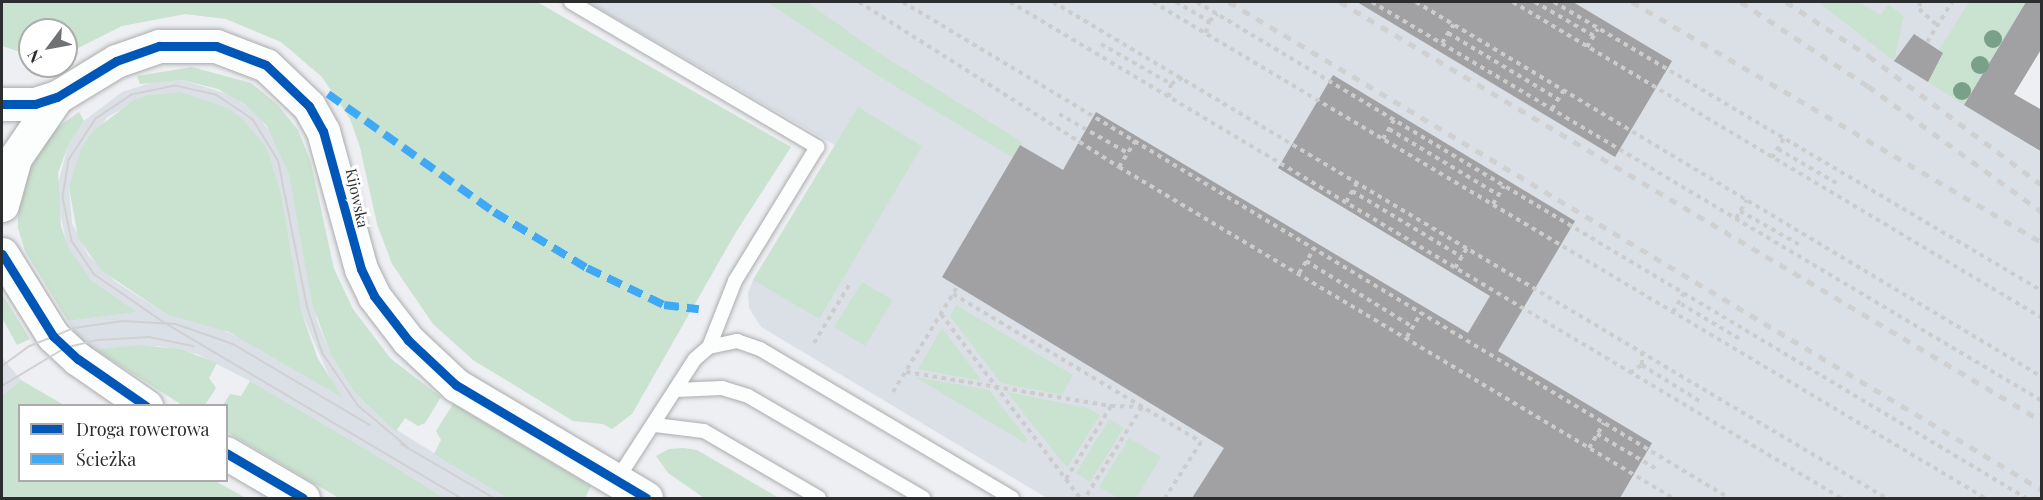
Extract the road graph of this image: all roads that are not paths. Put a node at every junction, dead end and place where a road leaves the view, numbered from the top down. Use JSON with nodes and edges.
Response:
{"nodes":[{"id":1,"x":571,"y":2,"type":"edge"},
{"id":2,"x":57,"y":97,"type":"junction"},
{"id":3,"x":2,"y":104,"type":"edge"},
{"id":4,"x":2,"y":205,"type":"edge"},
{"id":5,"x":2,"y":254,"type":"edge"},
{"id":6,"x":709,"y":348,"type":"junction"},
{"id":7,"x":676,"y":390,"type":"junction"},
{"id":8,"x":144,"y":404,"type":"edge"},
{"id":9,"x":655,"y":425,"type":"junction"},
{"id":10,"x":228,"y":454,"type":"edge"},
{"id":11,"x":616,"y":481,"type":"junction"},
{"id":12,"x":303,"y":498,"type":"edge"},
{"id":13,"x":646,"y":498,"type":"edge"},
{"id":14,"x":819,"y":498,"type":"edge"},
{"id":15,"x":923,"y":498,"type":"edge"},
{"id":16,"x":1012,"y":498,"type":"edge"}],
"edges":[{"from":1,"to":6,"type":"lane"},
{"from":2,"to":3,"type":"street","name":"Kijowska"},
{"from":2,"to":4,"type":"street","name":"Kijowska"},
{"from":2,"to":11,"type":"street","name":"Kijowska"},
{"from":5,"to":8,"type":"street"},
{"from":6,"to":7,"type":"lane"},
{"from":6,"to":16,"type":"lane"},
{"from":7,"to":9,"type":"lane"},
{"from":7,"to":15,"type":"lane"},
{"from":9,"to":11,"type":"lane"},
{"from":9,"to":14,"type":"lane"},
{"from":10,"to":12,"type":"street"},
{"from":11,"to":13,"type":"street","name":"Kijowska"}]}
